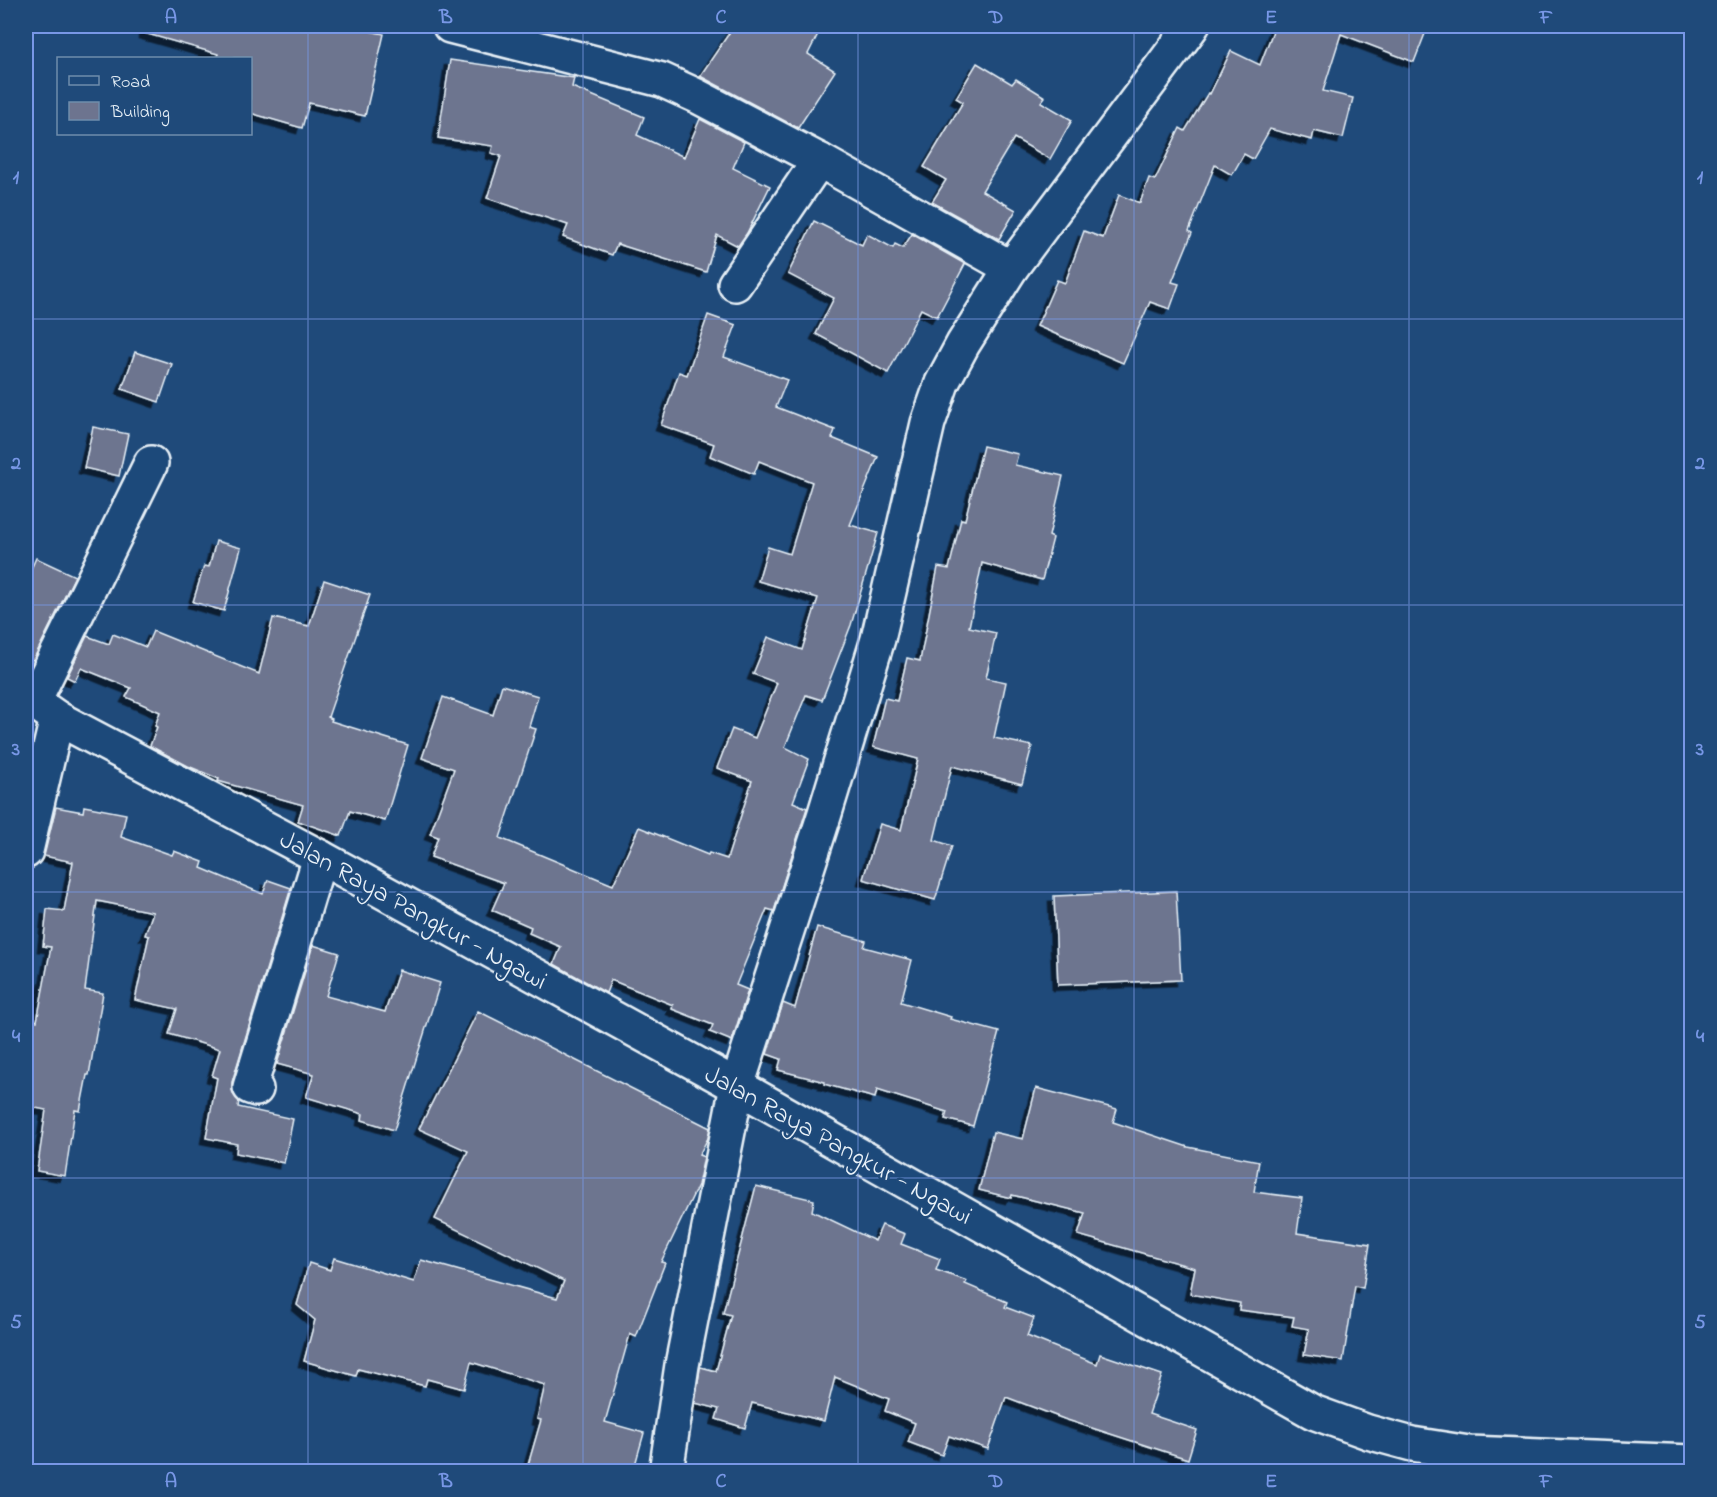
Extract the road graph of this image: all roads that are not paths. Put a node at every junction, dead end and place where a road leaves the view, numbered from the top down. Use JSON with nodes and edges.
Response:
{"nodes":[{"id":1,"x":450,"y":26,"type":"edge"},
{"id":2,"x":1192,"y":26,"type":"edge"},
{"id":3,"x":819,"y":160,"type":"junction"},
{"id":4,"x":1011,"y":268,"type":"junction"},
{"id":5,"x":735,"y":284,"type":"dead end"},
{"id":6,"x":151,"y":463,"type":"dead end"},
{"id":7,"x":39,"y":705,"type":"edge"},
{"id":8,"x":26,"y":851,"type":"edge"},
{"id":9,"x":320,"y":857,"type":"junction"},
{"id":10,"x":737,"y":1086,"type":"junction"},
{"id":11,"x":256,"y":1089,"type":"dead end"},
{"id":12,"x":1692,"y":1462,"type":"edge"},
{"id":13,"x":666,"y":1472,"type":"edge"}],
"edges":[{"from":1,"to":3,"type":"street"},
{"from":2,"to":4,"type":"street"},
{"from":3,"to":4,"type":"street"},
{"from":3,"to":5,"type":"street"},
{"from":4,"to":10,"type":"street"},
{"from":6,"to":7,"type":"street"},
{"from":7,"to":8,"type":"street"},
{"from":7,"to":9,"type":"street","name":"Jalan Raya Pangkur - Ngawi"},
{"from":9,"to":10,"type":"street","name":"Jalan Raya Pangkur - Ngawi"},
{"from":9,"to":11,"type":"street"},
{"from":10,"to":12,"type":"street","name":"Jalan Raya Pangkur - Ngawi"},
{"from":10,"to":13,"type":"street"}]}
